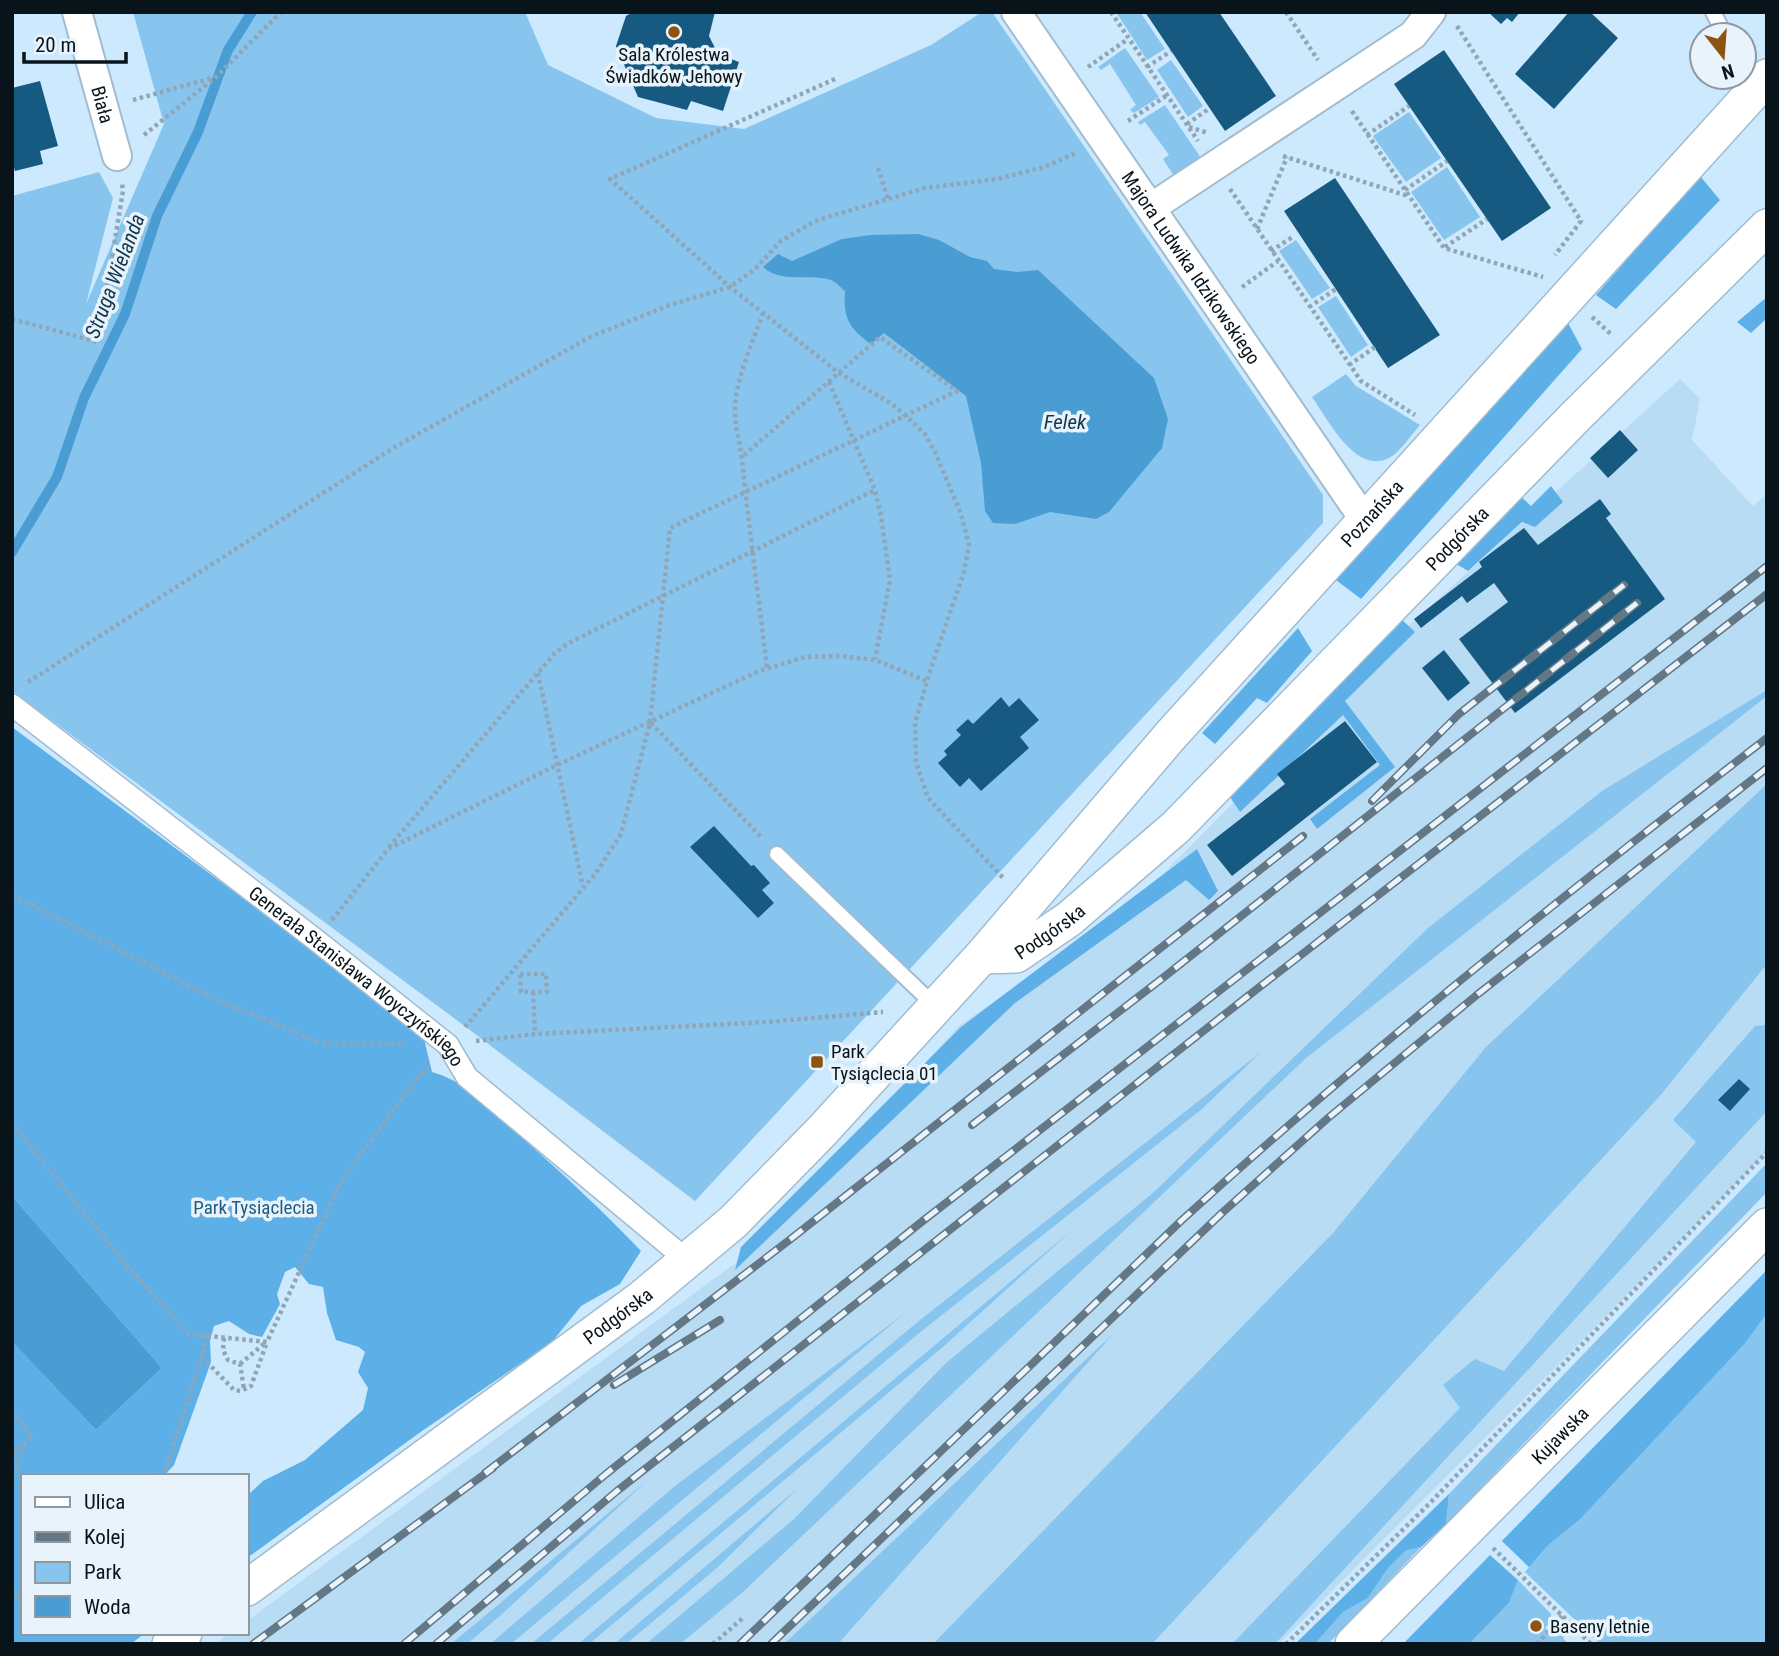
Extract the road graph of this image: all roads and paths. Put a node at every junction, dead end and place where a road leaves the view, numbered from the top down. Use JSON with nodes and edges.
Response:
{"nodes":[{"id":1,"x":77,"y":12,"type":"edge"},
{"id":2,"x":281,"y":12,"type":"edge"},
{"id":3,"x":1016,"y":12,"type":"edge"},
{"id":4,"x":1111,"y":12,"type":"edge"},
{"id":5,"x":1286,"y":12,"type":"edge"},
{"id":6,"x":1443,"y":18,"type":"edge"},
{"id":7,"x":1128,"y":39,"type":"junction"},
{"id":8,"x":1171,"y":51,"type":"dead end"},
{"id":9,"x":1147,"y":67,"type":"junction"},
{"id":10,"x":216,"y":77,"type":"junction"},
{"id":11,"x":835,"y":79,"type":"dead end"},
{"id":12,"x":1065,"y":82,"type":"junction"},
{"id":13,"x":1335,"y":85,"type":"junction"},
{"id":14,"x":1750,"y":91,"type":"edge"},
{"id":15,"x":1166,"y":96,"type":"junction"},
{"id":16,"x":1409,"y":106,"type":"dead end"},
{"id":17,"x":1210,"y":108,"type":"dead end"},
{"id":18,"x":104,"y":109,"type":"junction"},
{"id":19,"x":1188,"y":126,"type":"junction"},
{"id":20,"x":1367,"y":135,"type":"junction"},
{"id":21,"x":1104,"y":137,"type":"junction"},
{"id":22,"x":1244,"y":145,"type":"junction"},
{"id":23,"x":117,"y":156,"type":"junction"},
{"id":24,"x":1287,"y":158,"type":"junction"},
{"id":25,"x":1447,"y":161,"type":"dead end"},
{"id":26,"x":1215,"y":166,"type":"junction"},
{"id":27,"x":878,"y":168,"type":"dead end"},
{"id":28,"x":1405,"y":190,"type":"junction"},
{"id":29,"x":1408,"y":196,"type":"junction"},
{"id":30,"x":888,"y":199,"type":"junction"},
{"id":31,"x":1152,"y":207,"type":"junction"},
{"id":32,"x":1487,"y":219,"type":"dead end"},
{"id":33,"x":1767,"y":227,"type":"edge"},
{"id":34,"x":1257,"y":229,"type":"junction"},
{"id":35,"x":1294,"y":236,"type":"dead end"},
{"id":36,"x":1444,"y":248,"type":"junction"},
{"id":37,"x":1271,"y":251,"type":"junction"},
{"id":38,"x":1278,"y":261,"type":"junction"},
{"id":39,"x":1548,"y":265,"type":"dead end"},
{"id":40,"x":1546,"y":279,"type":"dead end"},
{"id":41,"x":730,"y":287,"type":"junction"},
{"id":42,"x":1336,"y":289,"type":"dead end"},
{"id":43,"x":1217,"y":304,"type":"junction"},
{"id":44,"x":1309,"y":307,"type":"junction"},
{"id":45,"x":1584,"y":310,"type":"dead end"},
{"id":46,"x":763,"y":313,"type":"junction"},
{"id":47,"x":12,"y":319,"type":"edge"},
{"id":48,"x":1615,"y":338,"type":"dead end"},
{"id":49,"x":1374,"y":347,"type":"dead end"},
{"id":50,"x":1349,"y":365,"type":"junction"},
{"id":51,"x":839,"y":373,"type":"junction"},
{"id":52,"x":829,"y":382,"type":"junction"},
{"id":53,"x":906,"y":416,"type":"junction"},
{"id":54,"x":1416,"y":416,"type":"dead end"},
{"id":55,"x":855,"y":440,"type":"junction"},
{"id":56,"x":742,"y":457,"type":"junction"},
{"id":57,"x":875,"y":491,"type":"junction"},
{"id":58,"x":744,"y":495,"type":"junction"},
{"id":59,"x":1366,"y":522,"type":"junction"},
{"id":60,"x":753,"y":551,"type":"junction"},
{"id":61,"x":664,"y":596,"type":"junction"},
{"id":62,"x":874,"y":660,"type":"junction"},
{"id":63,"x":767,"y":669,"type":"junction"},
{"id":64,"x":538,"y":672,"type":"junction"},
{"id":65,"x":927,"y":681,"type":"junction"},
{"id":66,"x":22,"y":686,"type":"dead end"},
{"id":67,"x":12,"y":705,"type":"edge"},
{"id":68,"x":650,"y":722,"type":"junction"},
{"id":69,"x":557,"y":765,"type":"junction"},
{"id":70,"x":388,"y":849,"type":"junction"},
{"id":71,"x":778,"y":854,"type":"joint"},
{"id":72,"x":1006,"y":882,"type":"dead end"},
{"id":73,"x":583,"y":888,"type":"junction"},
{"id":74,"x":12,"y":895,"type":"edge"},
{"id":75,"x":316,"y":940,"type":"junction"},
{"id":76,"x":982,"y":956,"type":"junction"},
{"id":77,"x":533,"y":992,"type":"junction"},
{"id":78,"x":936,"y":1007,"type":"junction"},
{"id":79,"x":536,"y":1034,"type":"junction"},
{"id":80,"x":448,"y":1045,"type":"junction"},
{"id":81,"x":12,"y":1123,"type":"edge"},
{"id":82,"x":1767,"y":1152,"type":"edge"},
{"id":83,"x":1767,"y":1226,"type":"edge"},
{"id":84,"x":688,"y":1261,"type":"junction"},
{"id":85,"x":206,"y":1336,"type":"junction"},
{"id":86,"x":224,"y":1338,"type":"junction"},
{"id":87,"x":267,"y":1342,"type":"junction"},
{"id":88,"x":202,"y":1357,"type":"junction"},
{"id":89,"x":240,"y":1364,"type":"junction"},
{"id":90,"x":244,"y":1389,"type":"junction"},
{"id":91,"x":12,"y":1411,"type":"edge"},
{"id":92,"x":24,"y":1444,"type":"junction"},
{"id":93,"x":12,"y":1455,"type":"edge"},
{"id":94,"x":160,"y":1474,"type":"edge"},
{"id":95,"x":12,"y":1480,"type":"edge"},
{"id":96,"x":1488,"y":1543,"type":"dead end"},
{"id":97,"x":248,"y":1587,"type":"edge"},
{"id":98,"x":1562,"y":1616,"type":"junction"},
{"id":99,"x":743,"y":1618,"type":"dead end"},
{"id":100,"x":713,"y":1644,"type":"edge"},
{"id":101,"x":1286,"y":1644,"type":"edge"},
{"id":102,"x":1353,"y":1644,"type":"edge"},
{"id":103,"x":1537,"y":1644,"type":"edge"},
{"id":104,"x":1591,"y":1644,"type":"edge"}],
"edges":[{"from":1,"to":18,"type":"street","name":"Biała"},
{"from":2,"to":10,"type":"path"},
{"from":3,"to":12,"type":"street","name":"Majora Ludwika Idzikowskiego"},
{"from":4,"to":7,"type":"path"},
{"from":5,"to":13,"type":"path"},
{"from":6,"to":13,"type":"street"},
{"from":6,"to":39,"type":"path"},
{"from":7,"to":9,"type":"path"},
{"from":7,"to":12,"type":"path"},
{"from":8,"to":9,"type":"path"},
{"from":9,"to":15,"type":"path"},
{"from":10,"to":18,"type":"path"},
{"from":10,"to":23,"type":"path"},
{"from":11,"to":41,"type":"path"},
{"from":12,"to":21,"type":"street","name":"Majora Ludwika Idzikowskiego"},
{"from":13,"to":20,"type":"path"},
{"from":13,"to":22,"type":"street"},
{"from":14,"to":59,"type":"street","name":"Poznańska"},
{"from":15,"to":19,"type":"path"},
{"from":15,"to":21,"type":"path"},
{"from":16,"to":20,"type":"path"},
{"from":17,"to":19,"type":"path"},
{"from":18,"to":23,"type":"street","name":"Biała"},
{"from":19,"to":22,"type":"path"},
{"from":19,"to":26,"type":"path"},
{"from":20,"to":28,"type":"path"},
{"from":21,"to":30,"type":"path"},
{"from":21,"to":31,"type":"street","name":"Majora Ludwika Idzikowskiego"},
{"from":22,"to":24,"type":"path"},
{"from":22,"to":26,"type":"street"},
{"from":23,"to":47,"type":"path"},
{"from":24,"to":29,"type":"path"},
{"from":24,"to":34,"type":"path"},
{"from":25,"to":28,"type":"path"},
{"from":26,"to":31,"type":"street"},
{"from":26,"to":34,"type":"path"},
{"from":27,"to":30,"type":"path"},
{"from":28,"to":29,"type":"path"},
{"from":29,"to":36,"type":"path"},
{"from":30,"to":41,"type":"path"},
{"from":31,"to":43,"type":"street","name":"Majora Ludwika Idzikowskiego"},
{"from":32,"to":36,"type":"path"},
{"from":33,"to":76,"type":"street","name":"Podgórska"},
{"from":34,"to":37,"type":"path"},
{"from":35,"to":37,"type":"path"},
{"from":36,"to":40,"type":"path"},
{"from":37,"to":38,"type":"path"},
{"from":38,"to":43,"type":"path"},
{"from":38,"to":44,"type":"path"},
{"from":41,"to":46,"type":"path"},
{"from":41,"to":66,"type":"path"},
{"from":42,"to":44,"type":"path"},
{"from":43,"to":59,"type":"street","name":"Majora Ludwika Idzikowskiego"},
{"from":44,"to":50,"type":"path"},
{"from":45,"to":48,"type":"path"},
{"from":46,"to":51,"type":"path"},
{"from":46,"to":56,"type":"path"},
{"from":49,"to":50,"type":"path"},
{"from":50,"to":54,"type":"path"},
{"from":51,"to":52,"type":"path"},
{"from":51,"to":53,"type":"path"},
{"from":51,"to":53,"type":"path"},
{"from":52,"to":55,"type":"path"},
{"from":52,"to":56,"type":"path"},
{"from":53,"to":55,"type":"path"},
{"from":53,"to":65,"type":"path"},
{"from":55,"to":57,"type":"path"},
{"from":55,"to":58,"type":"path"},
{"from":56,"to":58,"type":"path"},
{"from":57,"to":60,"type":"path"},
{"from":57,"to":62,"type":"path"},
{"from":58,"to":60,"type":"path"},
{"from":58,"to":61,"type":"path"},
{"from":59,"to":76,"type":"street","name":"Poznańska"},
{"from":60,"to":61,"type":"path"},
{"from":60,"to":63,"type":"path"},
{"from":61,"to":64,"type":"path"},
{"from":61,"to":68,"type":"path"},
{"from":62,"to":63,"type":"path"},
{"from":62,"to":65,"type":"path"},
{"from":63,"to":68,"type":"path"},
{"from":64,"to":69,"type":"path"},
{"from":64,"to":70,"type":"path"},
{"from":65,"to":72,"type":"path"},
{"from":67,"to":75,"type":"street","name":"Generała Stanisława Woyczyńskiego"},
{"from":68,"to":69,"type":"path"},
{"from":68,"to":71,"type":"path"},
{"from":68,"to":73,"type":"path"},
{"from":69,"to":70,"type":"path"},
{"from":69,"to":73,"type":"path"},
{"from":70,"to":75,"type":"path"},
{"from":71,"to":78,"type":"lane"},
{"from":73,"to":80,"type":"path"},
{"from":74,"to":80,"type":"path"},
{"from":75,"to":80,"type":"street","name":"Generała Stanisława Woyczyńskiego"},
{"from":76,"to":78,"type":"street","name":"Podgórska"},
{"from":77,"to":77,"type":"path"},
{"from":77,"to":79,"type":"path"},
{"from":78,"to":79,"type":"path"},
{"from":78,"to":84,"type":"street","name":"Podgórska"},
{"from":79,"to":80,"type":"path"},
{"from":80,"to":84,"type":"street","name":"Generała Stanisława Woyczyńskiego"},
{"from":80,"to":87,"type":"path"},
{"from":81,"to":85,"type":"path"},
{"from":82,"to":101,"type":"path"},
{"from":83,"to":102,"type":"street","name":"Kujawska"},
{"from":84,"to":97,"type":"street","name":"Podgórska"},
{"from":85,"to":86,"type":"path"},
{"from":85,"to":88,"type":"path"},
{"from":86,"to":87,"type":"path"},
{"from":86,"to":89,"type":"path"},
{"from":87,"to":89,"type":"path"},
{"from":87,"to":90,"type":"path"},
{"from":88,"to":90,"type":"path"},
{"from":88,"to":94,"type":"path"},
{"from":89,"to":90,"type":"path"},
{"from":91,"to":92,"type":"path"},
{"from":92,"to":93,"type":"path"},
{"from":92,"to":95,"type":"path"},
{"from":96,"to":98,"type":"path"},
{"from":98,"to":103,"type":"path"},
{"from":98,"to":104,"type":"path"},
{"from":99,"to":100,"type":"path"}]}
